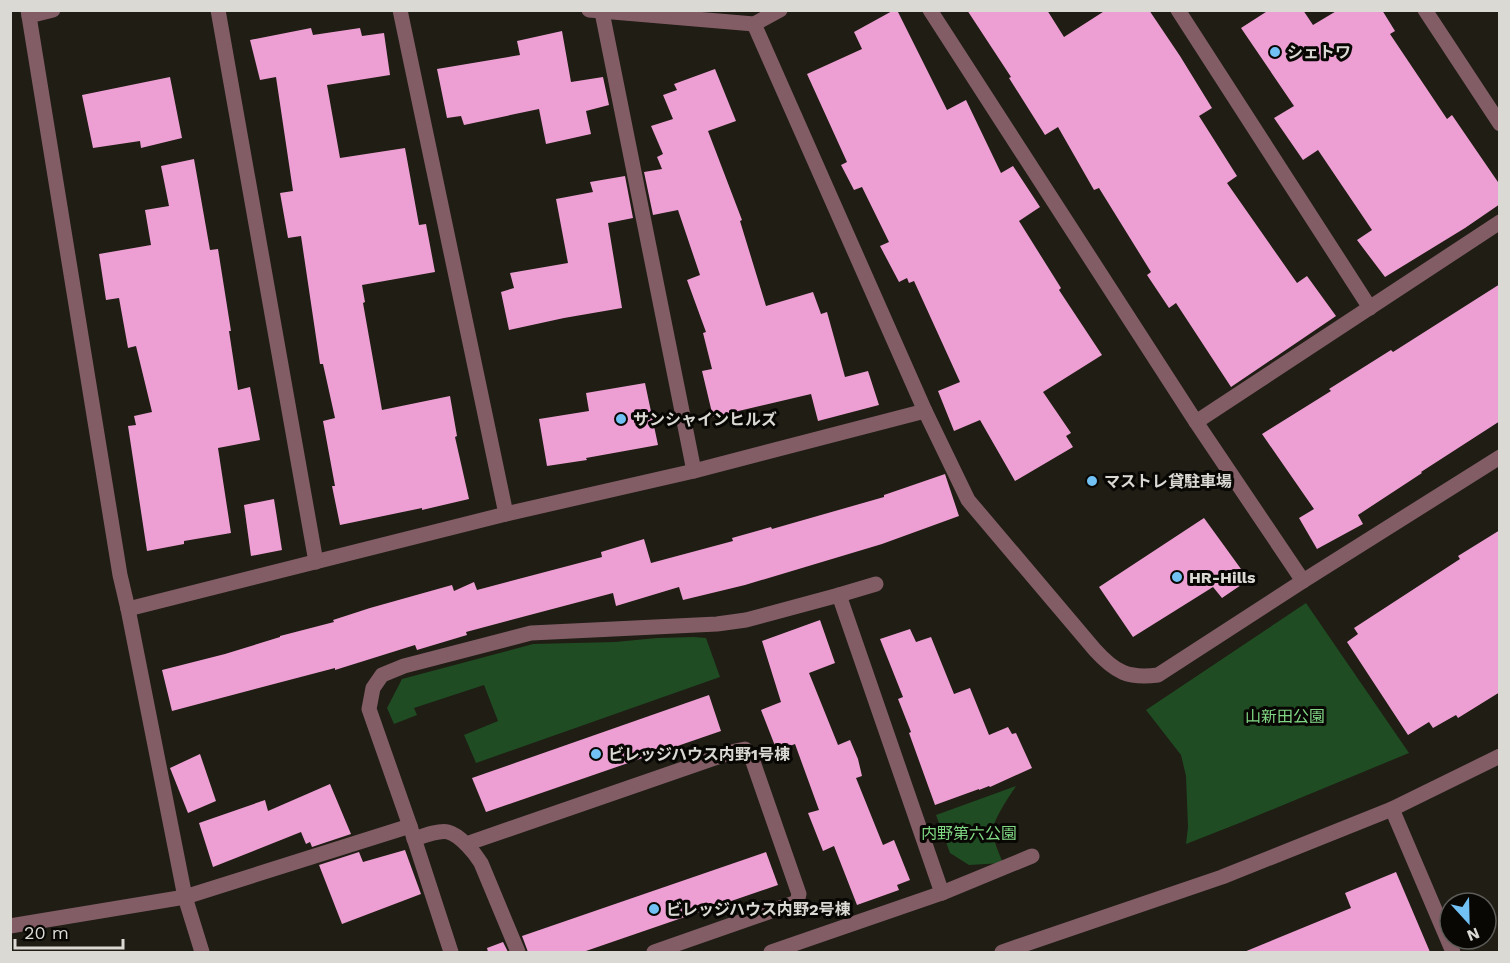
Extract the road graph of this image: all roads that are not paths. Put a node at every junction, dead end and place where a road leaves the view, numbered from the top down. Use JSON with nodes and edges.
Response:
{"nodes":[{"id":1,"x":53,"y":10,"type":"edge"},
{"id":2,"x":218,"y":10,"type":"edge"},
{"id":3,"x":400,"y":10,"type":"edge"},
{"id":4,"x":780,"y":10,"type":"edge"},
{"id":5,"x":930,"y":10,"type":"edge"},
{"id":6,"x":1178,"y":10,"type":"edge"},
{"id":7,"x":1425,"y":10,"type":"edge"},
{"id":8,"x":596,"y":11,"type":"edge"},
{"id":9,"x":28,"y":13,"type":"edge"},
{"id":10,"x":754,"y":24,"type":"junction"},
{"id":11,"x":1500,"y":124,"type":"edge"},
{"id":12,"x":1500,"y":222,"type":"edge"},
{"id":13,"x":1370,"y":308,"type":"junction"},
{"id":14,"x":925,"y":411,"type":"junction"},
{"id":15,"x":1196,"y":422,"type":"junction"},
{"id":16,"x":1500,"y":457,"type":"edge"},
{"id":17,"x":694,"y":471,"type":"junction"},
{"id":18,"x":506,"y":514,"type":"junction"},
{"id":19,"x":316,"y":561,"type":"junction"},
{"id":20,"x":1303,"y":581,"type":"junction"},
{"id":21,"x":876,"y":584,"type":"dead end"},
{"id":22,"x":839,"y":596,"type":"junction"},
{"id":23,"x":128,"y":609,"type":"junction"},
{"id":24,"x":1500,"y":756,"type":"edge"},
{"id":25,"x":1392,"y":809,"type":"junction"},
{"id":26,"x":412,"y":833,"type":"junction"},
{"id":27,"x":466,"y":844,"type":"junction"},
{"id":28,"x":1032,"y":856,"type":"dead end"},
{"id":29,"x":942,"y":893,"type":"junction"},
{"id":30,"x":185,"y":897,"type":"junction"},
{"id":31,"x":10,"y":926,"type":"edge"},
{"id":32,"x":202,"y":952,"type":"edge"},
{"id":33,"x":451,"y":952,"type":"edge"},
{"id":34,"x":518,"y":952,"type":"edge"},
{"id":35,"x":654,"y":952,"type":"edge"},
{"id":36,"x":771,"y":952,"type":"edge"},
{"id":37,"x":1002,"y":952,"type":"edge"},
{"id":38,"x":1453,"y":952,"type":"edge"}],
"edges":[{"from":1,"to":9,"type":"street"},
{"from":2,"to":19,"type":"street"},
{"from":3,"to":18,"type":"street"},
{"from":4,"to":10,"type":"street"},
{"from":5,"to":15,"type":"street"},
{"from":6,"to":13,"type":"street"},
{"from":7,"to":11,"type":"street"},
{"from":8,"to":10,"type":"street"},
{"from":8,"to":17,"type":"street"},
{"from":9,"to":23,"type":"street"},
{"from":10,"to":14,"type":"street"},
{"from":12,"to":13,"type":"street"},
{"from":13,"to":15,"type":"street"},
{"from":14,"to":17,"type":"street"},
{"from":14,"to":20,"type":"street"},
{"from":15,"to":20,"type":"street"},
{"from":16,"to":20,"type":"street"},
{"from":17,"to":18,"type":"street"},
{"from":18,"to":19,"type":"street"},
{"from":19,"to":23,"type":"street"},
{"from":21,"to":22,"type":"street"},
{"from":22,"to":26,"type":"street"},
{"from":22,"to":29,"type":"street"},
{"from":23,"to":30,"type":"street"},
{"from":24,"to":25,"type":"street"},
{"from":25,"to":37,"type":"street"},
{"from":25,"to":38,"type":"street"},
{"from":26,"to":27,"type":"street"},
{"from":26,"to":30,"type":"street"},
{"from":26,"to":33,"type":"street"},
{"from":27,"to":34,"type":"street"},
{"from":27,"to":35,"type":"street"},
{"from":28,"to":29,"type":"street"},
{"from":29,"to":36,"type":"street"},
{"from":30,"to":31,"type":"street"},
{"from":30,"to":32,"type":"street"}]}
